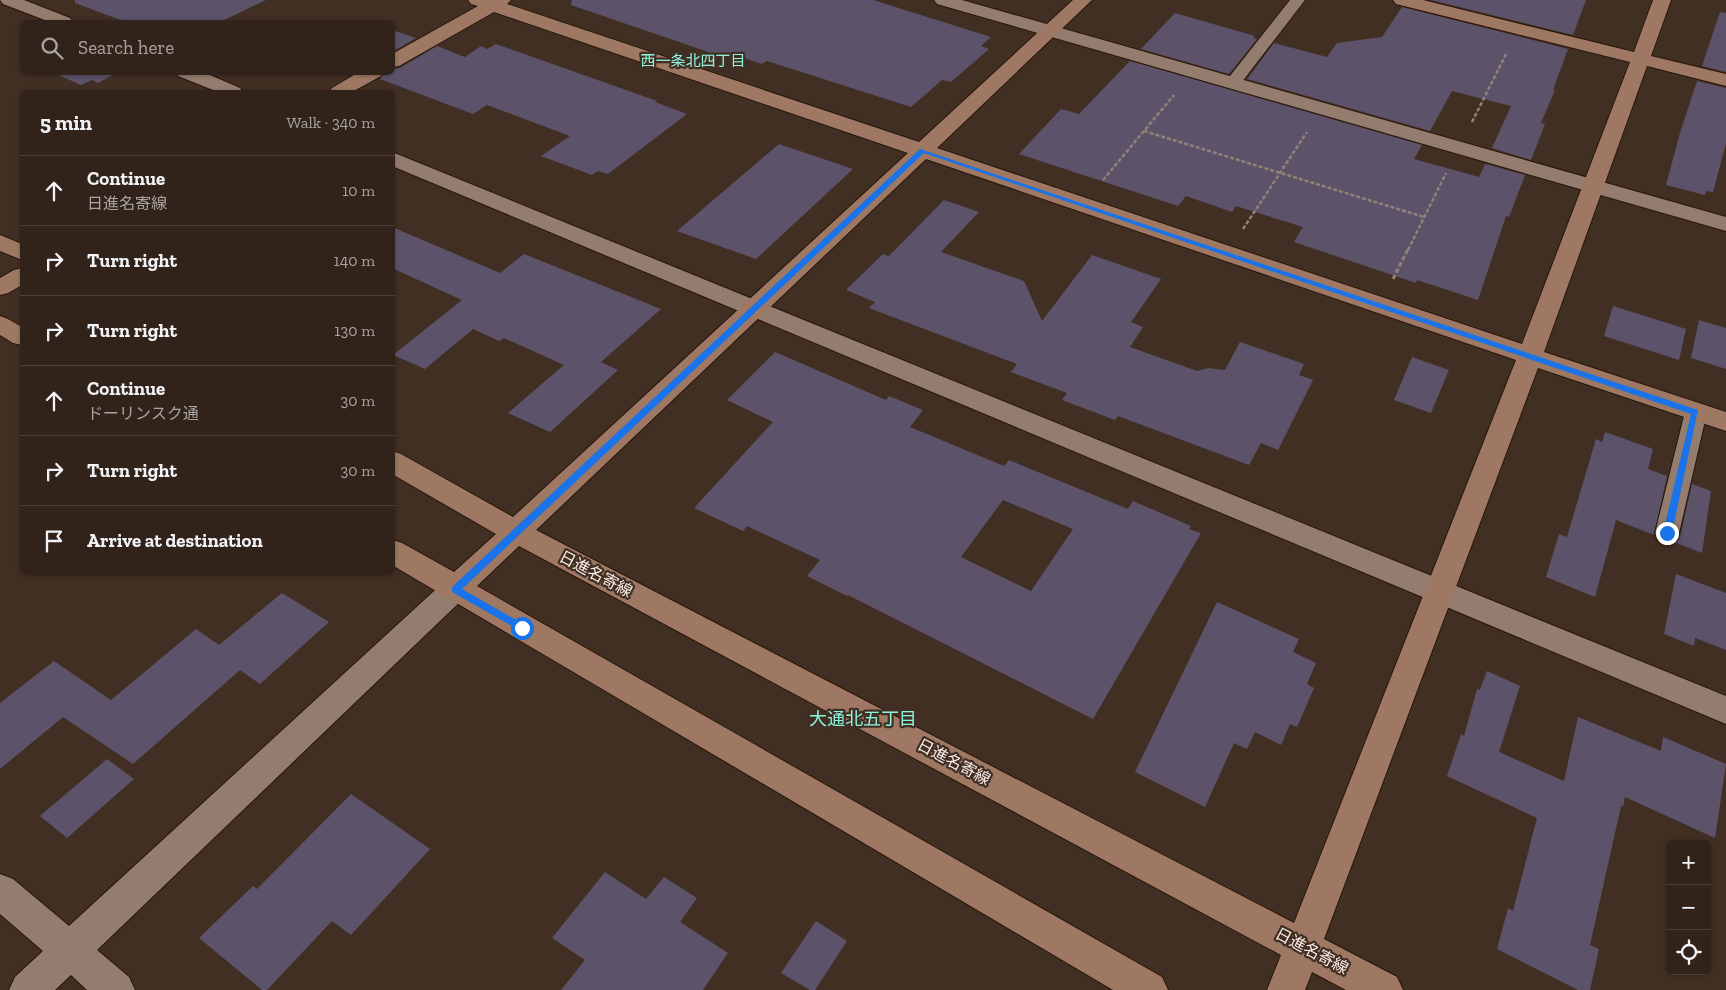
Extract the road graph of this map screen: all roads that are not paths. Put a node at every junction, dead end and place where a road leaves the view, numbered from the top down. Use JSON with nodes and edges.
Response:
{"nodes":[{"id":1,"x":9,"y":0,"type":"edge"},
{"id":2,"x":943,"y":0,"type":"edge"},
{"id":3,"x":1083,"y":0,"type":"edge"},
{"id":4,"x":1298,"y":0,"type":"edge"},
{"id":5,"x":1402,"y":0,"type":"edge"},
{"id":6,"x":1662,"y":0,"type":"edge"},
{"id":7,"x":491,"y":2,"type":"edge"},
{"id":8,"x":59,"y":20,"type":"edge"},
{"id":9,"x":1050,"y":31,"type":"junction"},
{"id":10,"x":1641,"y":59,"type":"junction"},
{"id":11,"x":395,"y":60,"type":"edge"},
{"id":12,"x":191,"y":75,"type":"edge"},
{"id":13,"x":369,"y":75,"type":"edge"},
{"id":14,"x":1726,"y":80,"type":"edge"},
{"id":15,"x":1232,"y":84,"type":"junction"},
{"id":16,"x":228,"y":90,"type":"edge"},
{"id":17,"x":342,"y":90,"type":"edge"},
{"id":18,"x":922,"y":150,"type":"junction"},
{"id":19,"x":395,"y":159,"type":"edge"},
{"id":20,"x":1593,"y":186,"type":"junction"},
{"id":21,"x":1726,"y":224,"type":"edge"},
{"id":22,"x":0,"y":242,"type":"edge"},
{"id":23,"x":20,"y":252,"type":"edge"},
{"id":24,"x":20,"y":276,"type":"edge"},
{"id":25,"x":0,"y":288,"type":"edge"},
{"id":26,"x":754,"y":308,"type":"junction"},
{"id":27,"x":0,"y":324,"type":"edge"},
{"id":28,"x":20,"y":336,"type":"edge"},
{"id":29,"x":1530,"y":356,"type":"junction"},
{"id":30,"x":1696,"y":412,"type":"junction"},
{"id":31,"x":1726,"y":422,"type":"edge"},
{"id":32,"x":395,"y":463,"type":"edge"},
{"id":33,"x":516,"y":532,"type":"junction"},
{"id":34,"x":1667,"y":533,"type":"dead end"},
{"id":35,"x":395,"y":554,"type":"edge"},
{"id":36,"x":455,"y":589,"type":"junction"},
{"id":37,"x":1440,"y":591,"type":"junction"},
{"id":38,"x":1726,"y":710,"type":"edge"},
{"id":39,"x":0,"y":891,"type":"edge"},
{"id":40,"x":1304,"y":946,"type":"junction"},
{"id":41,"x":70,"y":951,"type":"junction"},
{"id":42,"x":28,"y":990,"type":"edge"},
{"id":43,"x":116,"y":990,"type":"edge"},
{"id":44,"x":1148,"y":990,"type":"edge"},
{"id":45,"x":1286,"y":990,"type":"edge"},
{"id":46,"x":1384,"y":990,"type":"edge"}],
"edges":[{"from":1,"to":8,"type":"street"},
{"from":2,"to":9,"type":"street"},
{"from":3,"to":9,"type":"street"},
{"from":4,"to":15,"type":"lane"},
{"from":5,"to":10,"type":"street"},
{"from":6,"to":10,"type":"street"},
{"from":7,"to":11,"type":"street"},
{"from":7,"to":18,"type":"street"},
{"from":9,"to":15,"type":"street"},
{"from":9,"to":18,"type":"street"},
{"from":10,"to":14,"type":"street"},
{"from":10,"to":20,"type":"street"},
{"from":12,"to":16,"type":"street"},
{"from":13,"to":17,"type":"street"},
{"from":15,"to":20,"type":"street"},
{"from":18,"to":26,"type":"street"},
{"from":18,"to":29,"type":"street"},
{"from":19,"to":26,"type":"street"},
{"from":20,"to":21,"type":"street"},
{"from":20,"to":29,"type":"street"},
{"from":22,"to":23,"type":"street"},
{"from":24,"to":25,"type":"street"},
{"from":26,"to":33,"type":"street"},
{"from":26,"to":37,"type":"street"},
{"from":27,"to":28,"type":"street"},
{"from":29,"to":30,"type":"street"},
{"from":29,"to":37,"type":"street"},
{"from":30,"to":31,"type":"street"},
{"from":30,"to":34,"type":"lane"},
{"from":32,"to":33,"type":"street","name":"日進名寄線"},
{"from":33,"to":36,"type":"street"},
{"from":33,"to":40,"type":"street","name":"日進名寄線"},
{"from":35,"to":36,"type":"street"},
{"from":36,"to":41,"type":"street"},
{"from":36,"to":44,"type":"street"},
{"from":37,"to":38,"type":"street"},
{"from":37,"to":40,"type":"street"},
{"from":39,"to":41,"type":"street"},
{"from":40,"to":45,"type":"street"},
{"from":40,"to":46,"type":"street","name":"日進名寄線"},
{"from":41,"to":42,"type":"street"},
{"from":41,"to":43,"type":"street"}]}
